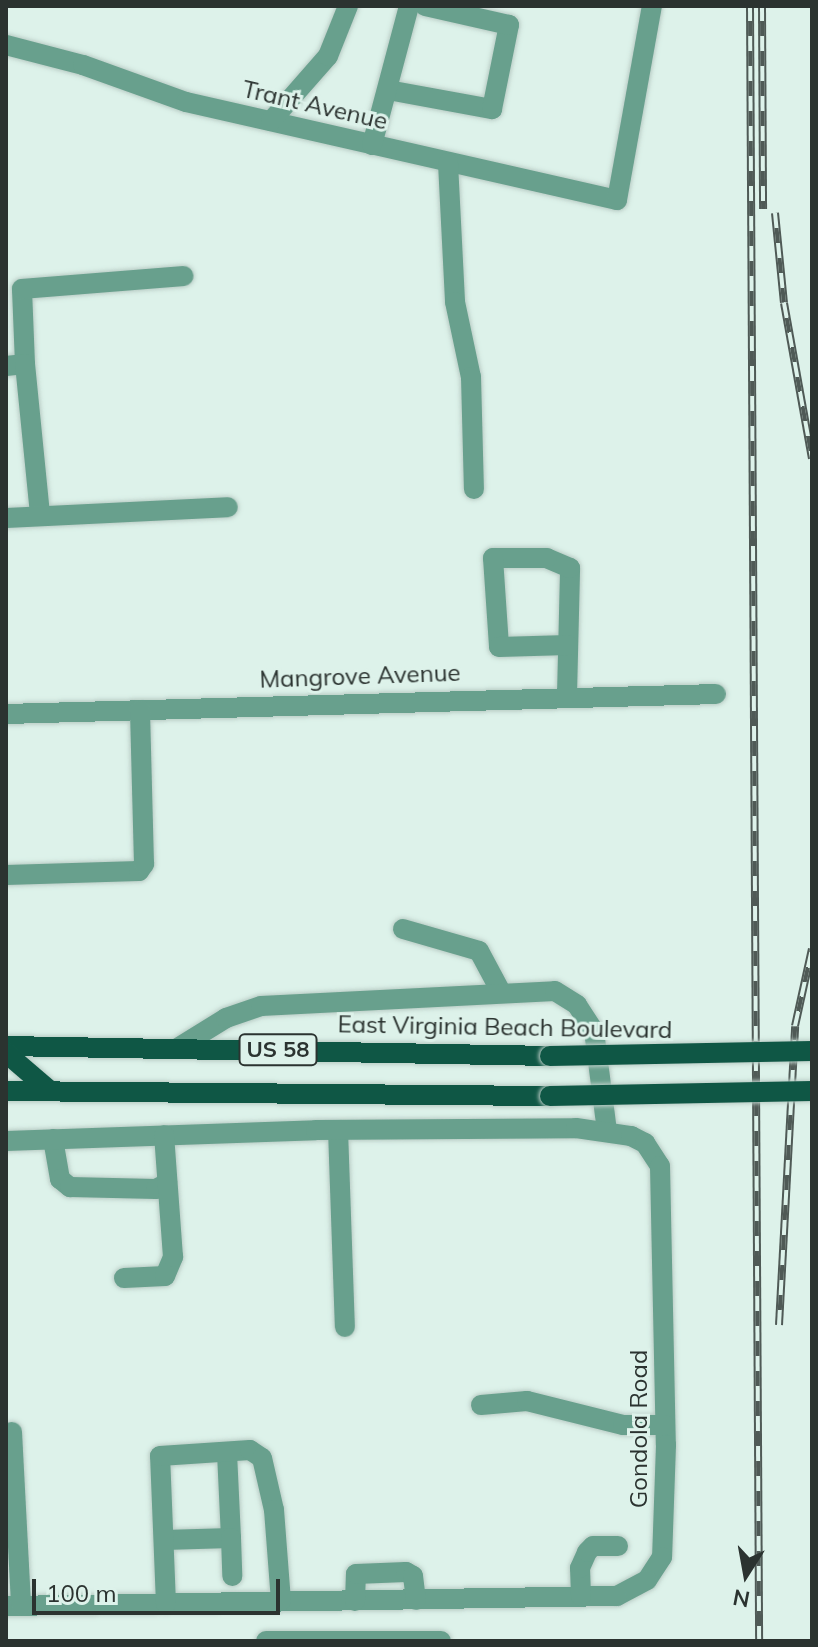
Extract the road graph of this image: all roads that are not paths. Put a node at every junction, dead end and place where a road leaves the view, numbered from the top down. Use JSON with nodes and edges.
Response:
{"nodes":[{"id":1,"x":348,"y":6,"type":"edge"},
{"id":2,"x":409,"y":6,"type":"edge"},
{"id":3,"x":425,"y":6,"type":"edge"},
{"id":4,"x":652,"y":6,"type":"edge"},
{"id":5,"x":6,"y":45,"type":"edge"},
{"id":6,"x":388,"y":90,"type":"junction"},
{"id":7,"x":271,"y":121,"type":"junction"},
{"id":8,"x":372,"y":145,"type":"junction"},
{"id":9,"x":448,"y":163,"type":"junction"},
{"id":10,"x":183,"y":276,"type":"dead end"},
{"id":11,"x":15,"y":365,"type":"edge"},
{"id":12,"x":474,"y":489,"type":"dead end"},
{"id":13,"x":228,"y":507,"type":"dead end"},
{"id":14,"x":40,"y":515,"type":"junction"},
{"id":15,"x":6,"y":518,"type":"edge"},
{"id":16,"x":568,"y":645,"type":"junction"},
{"id":17,"x":716,"y":694,"type":"dead end"},
{"id":18,"x":567,"y":695,"type":"junction"},
{"id":19,"x":140,"y":710,"type":"junction"},
{"id":20,"x":6,"y":714,"type":"edge"},
{"id":21,"x":6,"y":875,"type":"edge"},
{"id":22,"x":403,"y":929,"type":"dead end"},
{"id":23,"x":501,"y":992,"type":"junction"},
{"id":24,"x":6,"y":1046,"type":"edge"},
{"id":25,"x":176,"y":1049,"type":"junction"},
{"id":26,"x":812,"y":1051,"type":"edge"},
{"id":27,"x":6,"y":1053,"type":"edge"},
{"id":28,"x":49,"y":1090,"type":"junction"},
{"id":29,"x":6,"y":1091,"type":"edge"},
{"id":30,"x":812,"y":1091,"type":"edge"},
{"id":31,"x":338,"y":1130,"type":"junction"},
{"id":32,"x":607,"y":1131,"type":"junction"},
{"id":33,"x":164,"y":1135,"type":"junction"},
{"id":34,"x":53,"y":1139,"type":"junction"},
{"id":35,"x":6,"y":1141,"type":"edge"},
{"id":36,"x":167,"y":1183,"type":"junction"},
{"id":37,"x":124,"y":1278,"type":"dead end"},
{"id":38,"x":345,"y":1327,"type":"dead end"},
{"id":39,"x":481,"y":1405,"type":"dead end"},
{"id":40,"x":665,"y":1425,"type":"junction"},
{"id":41,"x":12,"y":1432,"type":"dead end"},
{"id":42,"x":227,"y":1453,"type":"junction"},
{"id":43,"x":231,"y":1538,"type":"junction"},
{"id":44,"x":164,"y":1540,"type":"junction"},
{"id":45,"x":618,"y":1546,"type":"dead end"},
{"id":46,"x":232,"y":1576,"type":"dead end"},
{"id":47,"x":581,"y":1596,"type":"junction"},
{"id":48,"x":416,"y":1600,"type":"junction"},
{"id":49,"x":281,"y":1601,"type":"junction"},
{"id":50,"x":355,"y":1601,"type":"junction"},
{"id":51,"x":166,"y":1604,"type":"junction"},
{"id":52,"x":14,"y":1606,"type":"edge"},
{"id":53,"x":266,"y":1641,"type":"edge"},
{"id":54,"x":441,"y":1641,"type":"edge"}],
"edges":[{"from":1,"to":7,"type":"street"},
{"from":2,"to":6,"type":"street"},
{"from":3,"to":6,"type":"street"},
{"from":4,"to":9,"type":"street","name":"Trant Avenue"},
{"from":5,"to":7,"type":"street","name":"Trant Avenue"},
{"from":6,"to":8,"type":"street"},
{"from":7,"to":8,"type":"street","name":"Trant Avenue"},
{"from":8,"to":9,"type":"street","name":"Trant Avenue"},
{"from":9,"to":12,"type":"street"},
{"from":10,"to":11,"type":"street"},
{"from":11,"to":14,"type":"street"},
{"from":13,"to":14,"type":"street"},
{"from":14,"to":15,"type":"street"},
{"from":16,"to":16,"type":"street"},
{"from":16,"to":18,"type":"street"},
{"from":17,"to":18,"type":"street","name":"Mangrove Avenue"},
{"from":18,"to":19,"type":"street","name":"Mangrove Avenue"},
{"from":19,"to":20,"type":"street","name":"Mangrove Avenue"},
{"from":19,"to":21,"type":"street"},
{"from":22,"to":23,"type":"street"},
{"from":23,"to":25,"type":"street"},
{"from":23,"to":32,"type":"street"},
{"from":24,"to":25,"type":"main road","name":"East Virginia Beach Boulevard","number":"US 58"},
{"from":25,"to":26,"type":"main road","name":"East Virginia Beach Boulevard","number":"US 58","bridge":true},
{"from":27,"to":28,"type":"main road"},
{"from":28,"to":29,"type":"main road","number":"US 58"},
{"from":28,"to":30,"type":"main road","number":"US 58","bridge":true},
{"from":31,"to":32,"type":"street"},
{"from":31,"to":33,"type":"street"},
{"from":31,"to":38,"type":"street"},
{"from":32,"to":40,"type":"street","name":"Gondola Road"},
{"from":33,"to":34,"type":"street"},
{"from":33,"to":36,"type":"street"},
{"from":34,"to":35,"type":"street"},
{"from":34,"to":36,"type":"street"},
{"from":36,"to":37,"type":"street"},
{"from":39,"to":40,"type":"street"},
{"from":40,"to":47,"type":"street","name":"Gondola Road"},
{"from":41,"to":52,"type":"street"},
{"from":42,"to":43,"type":"street"},
{"from":42,"to":44,"type":"street"},
{"from":42,"to":49,"type":"street"},
{"from":43,"to":44,"type":"street"},
{"from":43,"to":46,"type":"street"},
{"from":44,"to":51,"type":"street"},
{"from":45,"to":47,"type":"street"},
{"from":47,"to":48,"type":"street","name":"Gondola Road"},
{"from":48,"to":50,"type":"street","name":"Gondola Road"},
{"from":48,"to":50,"type":"street"},
{"from":49,"to":50,"type":"street","name":"Gondola Road"},
{"from":49,"to":51,"type":"street","name":"Gondola Road"},
{"from":51,"to":52,"type":"street","name":"Gondola Road"},
{"from":53,"to":54,"type":"street"}]}
